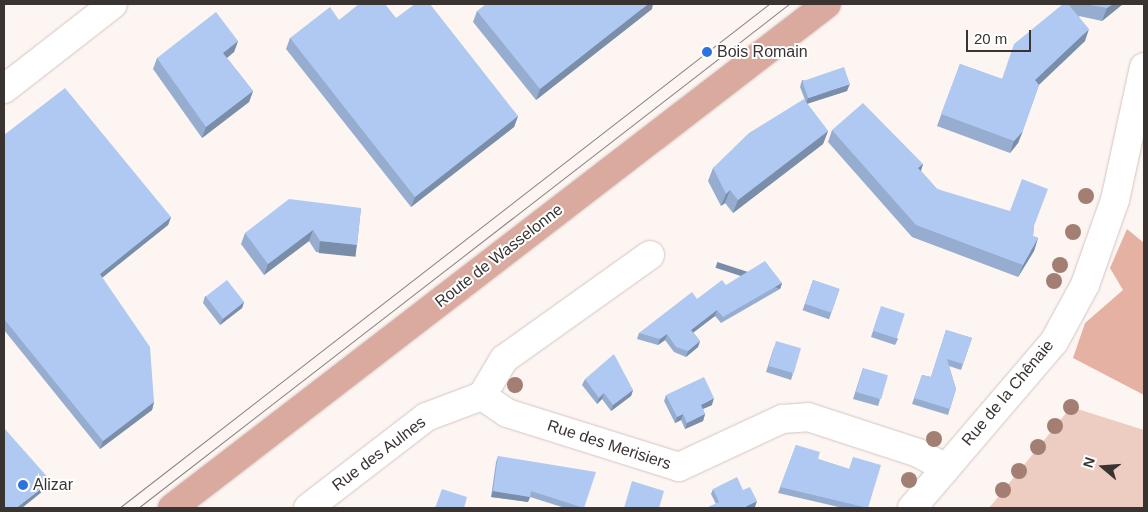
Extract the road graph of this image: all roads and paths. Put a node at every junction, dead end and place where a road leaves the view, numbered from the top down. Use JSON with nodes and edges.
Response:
{"nodes":[{"id":1,"x":113,"y":4,"type":"edge"},
{"id":2,"x":827,"y":4,"type":"edge"},
{"id":3,"x":1144,"y":67,"type":"edge"},
{"id":4,"x":4,"y":89,"type":"edge"},
{"id":5,"x":1138,"y":120,"type":"edge"},
{"id":6,"x":650,"y":255,"type":"dead end"},
{"id":7,"x":482,"y":396,"type":"junction"},
{"id":8,"x":946,"y":468,"type":"junction"},
{"id":9,"x":172,"y":508,"type":"edge"},
{"id":10,"x":308,"y":508,"type":"edge"},
{"id":11,"x":912,"y":508,"type":"edge"}],
"edges":[{"from":1,"to":4,"type":"street"},
{"from":2,"to":9,"type":"main road","name":"Route de Wasselonne"},
{"from":3,"to":5,"type":"street","name":"Rue de la Chênaie"},
{"from":5,"to":8,"type":"street","name":"Rue de la Chênaie"},
{"from":6,"to":7,"type":"street"},
{"from":7,"to":8,"type":"street","name":"Rue des Merisiers"},
{"from":7,"to":10,"type":"street","name":"Rue des Aulnes"},
{"from":8,"to":11,"type":"street","name":"Rue de la Chênaie"}]}
